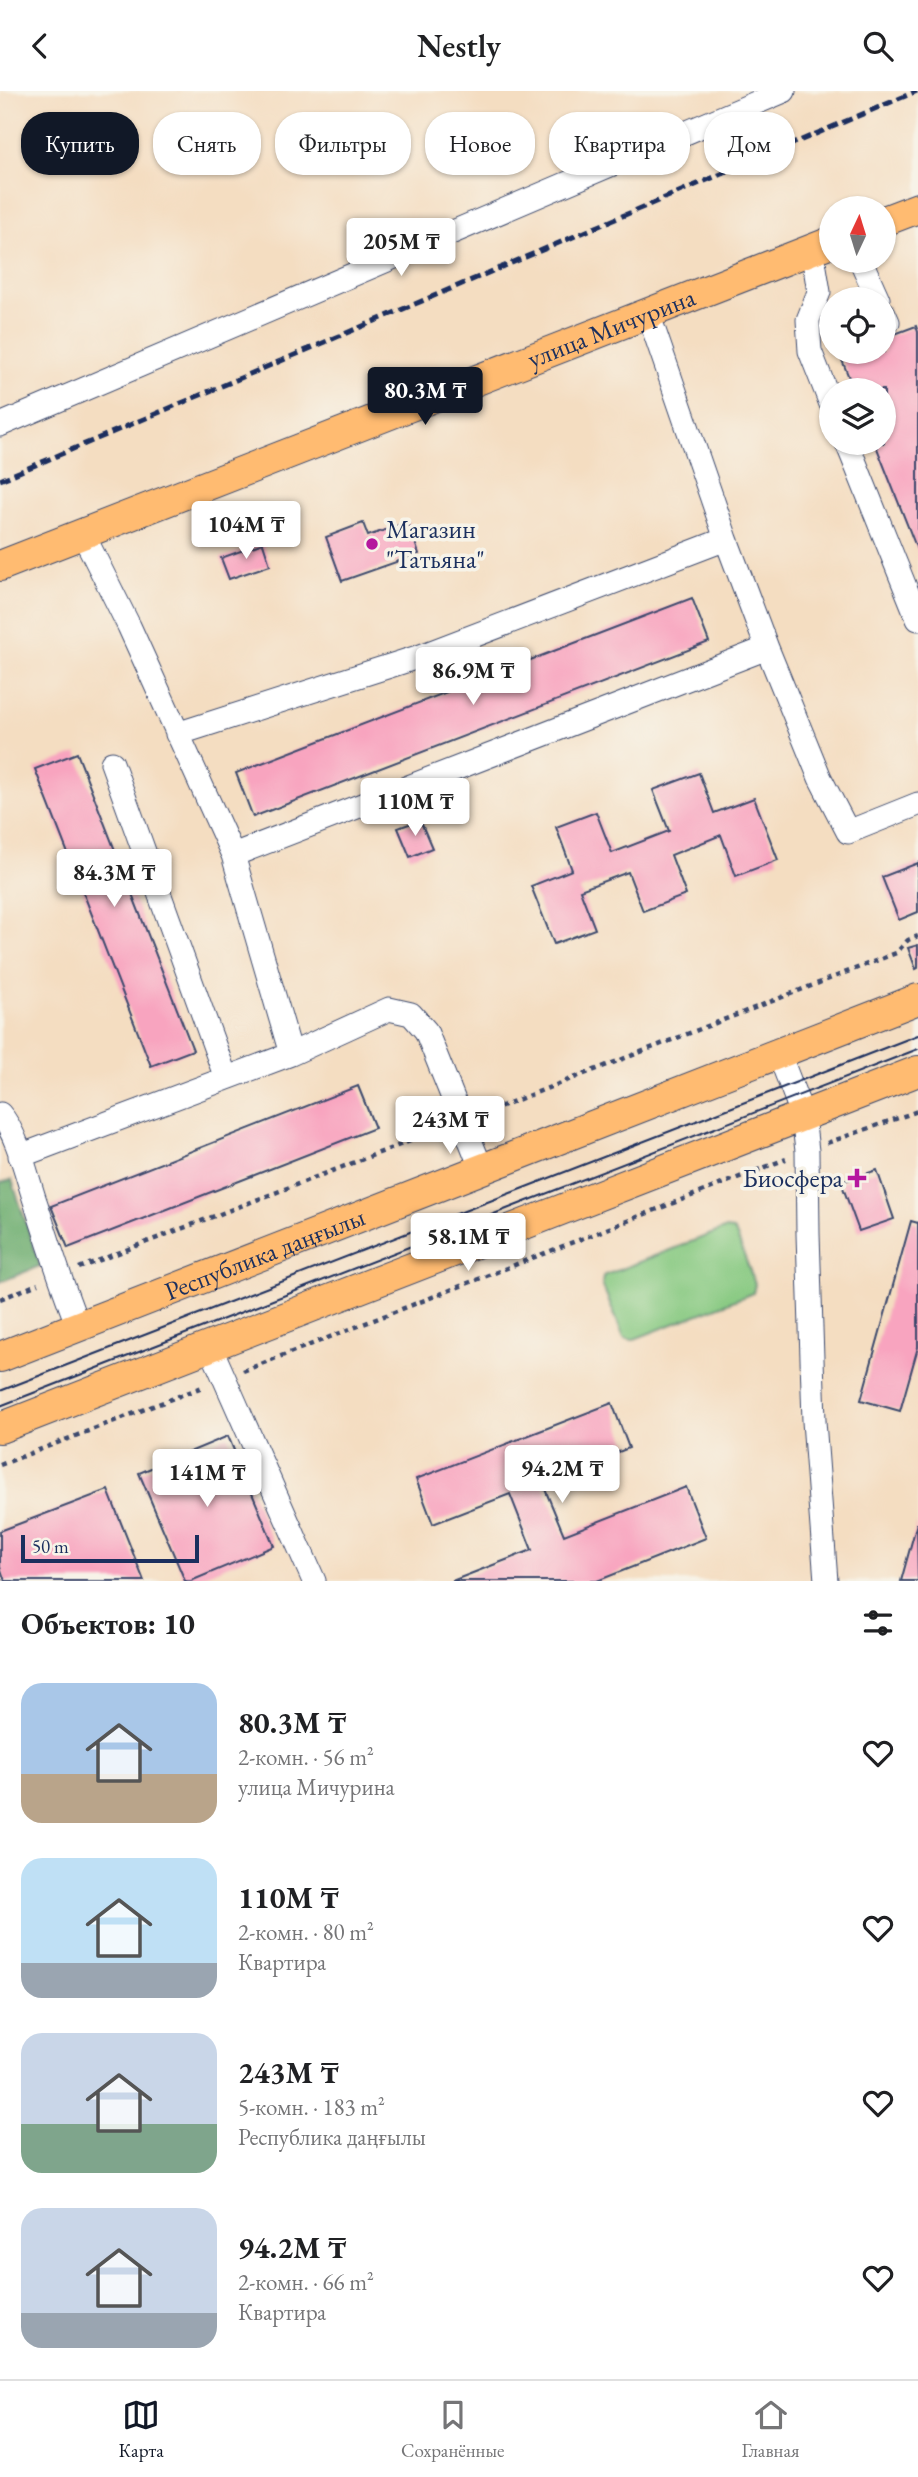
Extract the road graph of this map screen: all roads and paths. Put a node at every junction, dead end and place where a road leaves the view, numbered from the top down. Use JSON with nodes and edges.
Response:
{"nodes":[{"id":1,"x":784,"y":91,"type":"edge"},
{"id":2,"x":819,"y":246,"type":"edge"},
{"id":3,"x":821,"y":273,"type":"edge"},
{"id":4,"x":648,"y":313,"type":"junction"},
{"id":5,"x":821,"y":378,"type":"edge"},
{"id":6,"x":0,"y":425,"type":"edge"},
{"id":7,"x":852,"y":455,"type":"edge"},
{"id":8,"x":83,"y":534,"type":"junction"},
{"id":9,"x":726,"y":540,"type":"junction"},
{"id":10,"x":0,"y":566,"type":"edge"},
{"id":11,"x":918,"y":619,"type":"edge"},
{"id":12,"x":767,"y":648,"type":"junction"},
{"id":13,"x":177,"y":734,"type":"junction"},
{"id":14,"x":112,"y":763,"type":"dead end"},
{"id":15,"x":918,"y":804,"type":"edge"},
{"id":16,"x":233,"y":855,"type":"junction"},
{"id":17,"x":918,"y":999,"type":"edge"},
{"id":18,"x":291,"y":1054,"type":"junction"},
{"id":19,"x":779,"y":1054,"type":"junction"},
{"id":20,"x":918,"y":1071,"type":"edge"},
{"id":21,"x":226,"y":1078,"type":"junction"},
{"id":22,"x":918,"y":1111,"type":"edge"},
{"id":23,"x":0,"y":1114,"type":"edge"},
{"id":24,"x":803,"y":1116,"type":"junction"},
{"id":25,"x":807,"y":1151,"type":"junction"},
{"id":26,"x":20,"y":1156,"type":"junction"},
{"id":27,"x":482,"y":1170,"type":"junction"},
{"id":28,"x":78,"y":1326,"type":"junction"},
{"id":29,"x":210,"y":1346,"type":"junction"},
{"id":30,"x":0,"y":1357,"type":"edge"},
{"id":31,"x":224,"y":1378,"type":"junction"},
{"id":32,"x":0,"y":1427,"type":"edge"},
{"id":33,"x":0,"y":1465,"type":"edge"},
{"id":34,"x":314,"y":1581,"type":"edge"},
{"id":35,"x":826,"y":1581,"type":"edge"}],
"edges":[{"from":1,"to":6,"type":"street"},
{"from":2,"to":4,"type":"main road","name":"улица Мичурина"},
{"from":3,"to":5,"type":"street"},
{"from":4,"to":8,"type":"main road","name":"улица Мичурина"},
{"from":4,"to":9,"type":"street"},
{"from":7,"to":11,"type":"street"},
{"from":8,"to":10,"type":"main road","name":"улица Мичурина"},
{"from":8,"to":13,"type":"street"},
{"from":9,"to":12,"type":"street"},
{"from":9,"to":13,"type":"street"},
{"from":12,"to":15,"type":"street"},
{"from":12,"to":16,"type":"street"},
{"from":13,"to":16,"type":"street"},
{"from":14,"to":21,"type":"street"},
{"from":16,"to":18,"type":"street"},
{"from":17,"to":19,"type":"main road","name":"Республика даңғылы"},
{"from":18,"to":21,"type":"street"},
{"from":18,"to":27,"type":"street"},
{"from":19,"to":24,"type":"street"},
{"from":19,"to":27,"type":"main road","name":"Республика даңғылы"},
{"from":20,"to":24,"type":"main road"},
{"from":21,"to":26,"type":"street"},
{"from":22,"to":25,"type":"path"},
{"from":23,"to":26,"type":"street"},
{"from":24,"to":25,"type":"street"},
{"from":24,"to":29,"type":"main road"},
{"from":25,"to":31,"type":"path"},
{"from":25,"to":35,"type":"street"},
{"from":26,"to":28,"type":"street"},
{"from":27,"to":28,"type":"main road","name":"Республика даңғылы"},
{"from":28,"to":30,"type":"main road","name":"Республика даңғылы"},
{"from":29,"to":31,"type":"street"},
{"from":29,"to":32,"type":"main road"},
{"from":31,"to":33,"type":"path"},
{"from":31,"to":34,"type":"street"}]}
